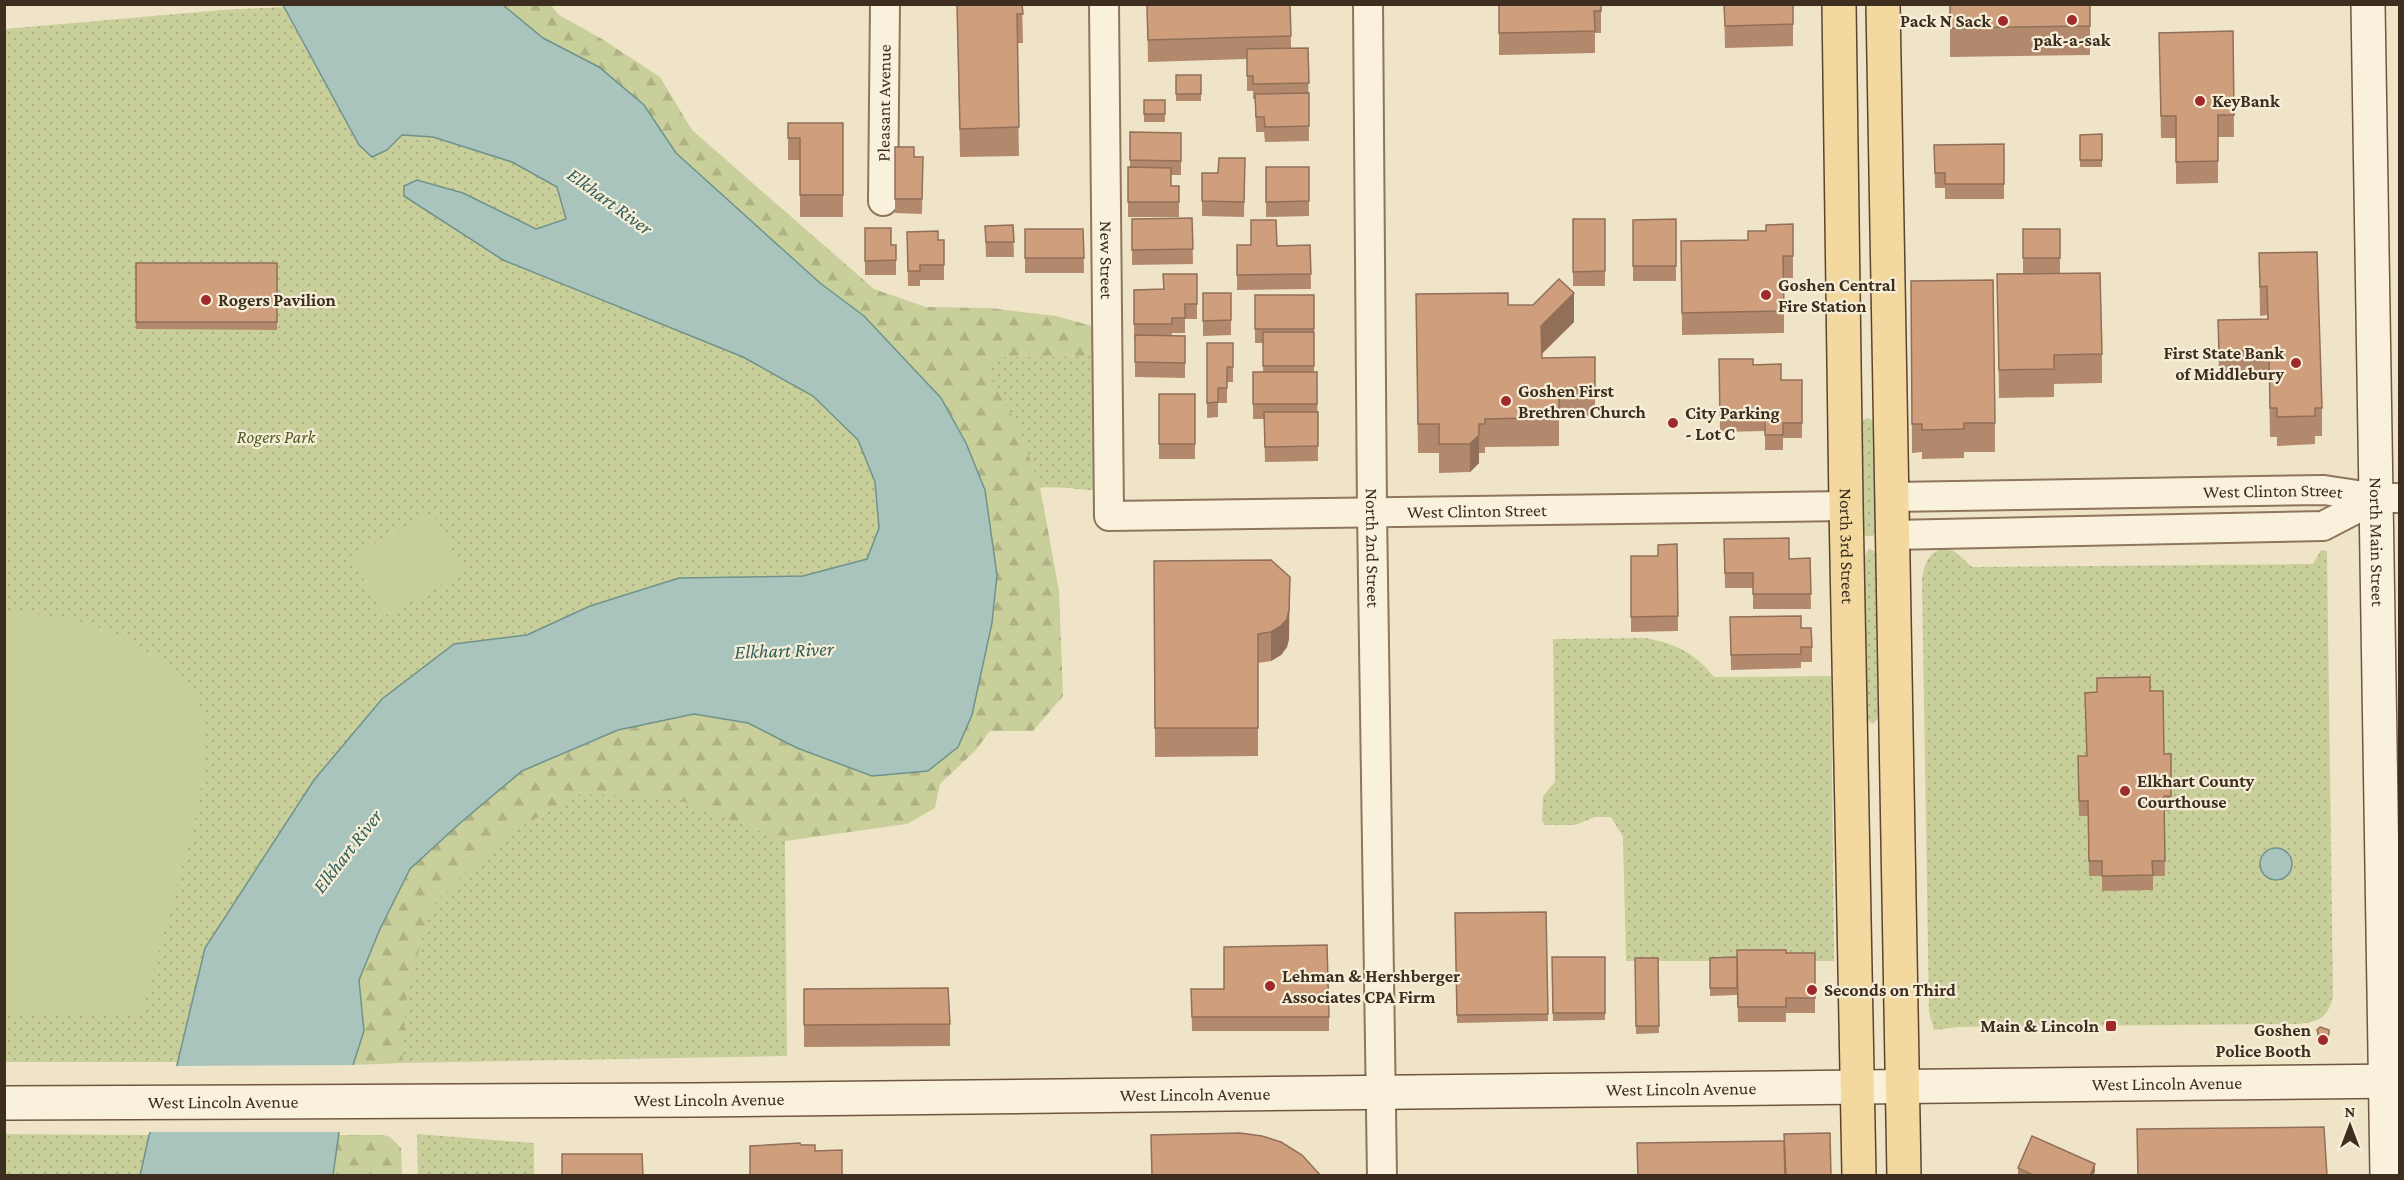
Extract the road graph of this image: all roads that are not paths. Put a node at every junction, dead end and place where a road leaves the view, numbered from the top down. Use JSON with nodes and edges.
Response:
{"nodes":[{"id":1,"x":885,"y":4,"type":"edge"},
{"id":2,"x":1104,"y":4,"type":"edge"},
{"id":3,"x":1368,"y":4,"type":"edge"},
{"id":4,"x":1839,"y":4,"type":"edge"},
{"id":5,"x":1883,"y":4,"type":"edge"},
{"id":6,"x":2368,"y":4,"type":"edge"},
{"id":7,"x":883,"y":201,"type":"dead end"},
{"id":8,"x":1892,"y":497,"type":"junction"},
{"id":9,"x":2388,"y":498,"type":"edge"},
{"id":10,"x":1846,"y":506,"type":"junction"},
{"id":11,"x":1372,"y":512,"type":"junction"},
{"id":12,"x":1109,"y":516,"type":"joint"},
{"id":13,"x":1892,"y":535,"type":"junction"},
{"id":14,"x":2392,"y":1081,"type":"edge"},
{"id":15,"x":1856,"y":1086,"type":"junction"},
{"id":16,"x":1902,"y":1086,"type":"junction"},
{"id":17,"x":1379,"y":1093,"type":"junction"},
{"id":18,"x":4,"y":1102,"type":"edge"},
{"id":19,"x":1382,"y":1176,"type":"edge"},
{"id":20,"x":1858,"y":1176,"type":"edge"},
{"id":21,"x":1904,"y":1176,"type":"edge"},
{"id":22,"x":2387,"y":1176,"type":"edge"}],
"edges":[{"from":1,"to":7,"type":"street","name":"Pleasant Avenue"},
{"from":2,"to":12,"type":"street","name":"New Street"},
{"from":3,"to":11,"type":"street","name":"North 2nd Street"},
{"from":4,"to":10,"type":"main road","name":"North 3rd Street"},
{"from":5,"to":8,"type":"main road"},
{"from":6,"to":9,"type":"street","name":"North Main Street"},
{"from":8,"to":9,"type":"street","name":"West Clinton Street"},
{"from":8,"to":13,"type":"main road"},
{"from":9,"to":13,"type":"street","name":"West Clinton Street"},
{"from":9,"to":14,"type":"street","name":"North Main Street"},
{"from":10,"to":11,"type":"street","name":"West Clinton Street"},
{"from":10,"to":15,"type":"main road","name":"North 3rd Street"},
{"from":11,"to":12,"type":"street","name":"West Clinton Street"},
{"from":11,"to":17,"type":"street","name":"North 2nd Street"},
{"from":13,"to":16,"type":"main road"},
{"from":14,"to":16,"type":"street","name":"West Lincoln Avenue"},
{"from":14,"to":22,"type":"street","name":"North Main Street"},
{"from":15,"to":16,"type":"street","name":"West Lincoln Avenue"},
{"from":15,"to":17,"type":"street","name":"West Lincoln Avenue"},
{"from":15,"to":20,"type":"main road","name":"North 3rd Street"},
{"from":16,"to":21,"type":"main road"},
{"from":17,"to":18,"type":"street","name":"West Lincoln Avenue"},
{"from":17,"to":19,"type":"street","name":"North 2nd Street"}]}
